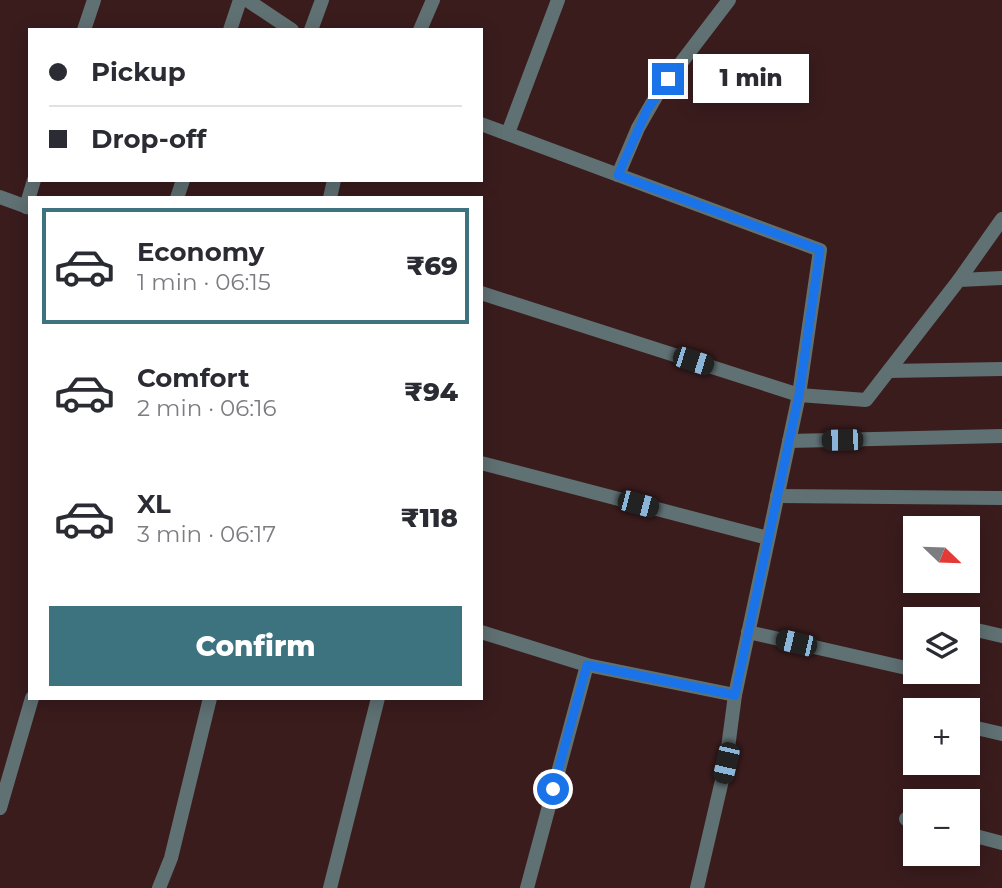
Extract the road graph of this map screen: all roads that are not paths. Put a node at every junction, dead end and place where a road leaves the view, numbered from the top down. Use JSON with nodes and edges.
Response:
{"nodes":[{"id":1,"x":93,"y":0,"type":"edge"},
{"id":2,"x":240,"y":0,"type":"edge"},
{"id":3,"x":247,"y":0,"type":"edge"},
{"id":4,"x":322,"y":0,"type":"edge"},
{"id":5,"x":433,"y":0,"type":"edge"},
{"id":6,"x":558,"y":0,"type":"edge"},
{"id":7,"x":729,"y":0,"type":"edge"},
{"id":8,"x":85,"y":28,"type":"edge"},
{"id":9,"x":231,"y":28,"type":"edge"},
{"id":10,"x":289,"y":28,"type":"edge"},
{"id":11,"x":311,"y":28,"type":"edge"},
{"id":12,"x":422,"y":28,"type":"edge"},
{"id":13,"x":483,"y":125,"type":"edge"},
{"id":14,"x":508,"y":133,"type":"junction"},
{"id":15,"x":618,"y":175,"type":"junction"},
{"id":16,"x":0,"y":197,"type":"edge"},
{"id":17,"x":28,"y":207,"type":"edge"},
{"id":18,"x":1002,"y":219,"type":"edge"},
{"id":19,"x":1002,"y":278,"type":"edge"},
{"id":20,"x":959,"y":280,"type":"junction"},
{"id":21,"x":483,"y":294,"type":"edge"},
{"id":22,"x":1002,"y":369,"type":"edge"},
{"id":23,"x":889,"y":371,"type":"junction"},
{"id":24,"x":799,"y":395,"type":"junction"},
{"id":25,"x":1002,"y":436,"type":"edge"},
{"id":26,"x":789,"y":441,"type":"junction"},
{"id":27,"x":483,"y":464,"type":"edge"},
{"id":28,"x":777,"y":496,"type":"junction"},
{"id":29,"x":1002,"y":498,"type":"edge"},
{"id":30,"x":768,"y":538,"type":"junction"},
{"id":31,"x":980,"y":631,"type":"edge"},
{"id":32,"x":748,"y":632,"type":"junction"},
{"id":33,"x":483,"y":633,"type":"edge"},
{"id":34,"x":1002,"y":636,"type":"edge"},
{"id":35,"x":587,"y":665,"type":"junction"},
{"id":36,"x":903,"y":667,"type":"edge"},
{"id":37,"x":735,"y":695,"type":"junction"},
{"id":38,"x":31,"y":700,"type":"edge"},
{"id":39,"x":210,"y":700,"type":"edge"},
{"id":40,"x":377,"y":700,"type":"edge"},
{"id":41,"x":980,"y":729,"type":"edge"},
{"id":42,"x":1002,"y":734,"type":"edge"},
{"id":43,"x":0,"y":808,"type":"edge"},
{"id":44,"x":980,"y":837,"type":"edge"},
{"id":45,"x":1002,"y":843,"type":"edge"},
{"id":46,"x":701,"y":887,"type":"edge"},
{"id":47,"x":159,"y":888,"type":"edge"},
{"id":48,"x":330,"y":888,"type":"edge"},
{"id":49,"x":527,"y":888,"type":"edge"}],
"edges":[{"from":1,"to":8,"type":"street"},
{"from":2,"to":9,"type":"street"},
{"from":3,"to":10,"type":"street"},
{"from":4,"to":11,"type":"street"},
{"from":5,"to":12,"type":"street"},
{"from":6,"to":14,"type":"street"},
{"from":7,"to":15,"type":"street"},
{"from":13,"to":14,"type":"street"},
{"from":14,"to":15,"type":"street"},
{"from":15,"to":24,"type":"street"},
{"from":16,"to":17,"type":"street"},
{"from":18,"to":20,"type":"street"},
{"from":19,"to":20,"type":"street"},
{"from":20,"to":23,"type":"street"},
{"from":21,"to":24,"type":"street"},
{"from":22,"to":23,"type":"street"},
{"from":23,"to":24,"type":"street"},
{"from":24,"to":26,"type":"street"},
{"from":25,"to":26,"type":"street"},
{"from":26,"to":28,"type":"street"},
{"from":27,"to":30,"type":"street"},
{"from":28,"to":29,"type":"street"},
{"from":28,"to":30,"type":"street"},
{"from":30,"to":32,"type":"street"},
{"from":31,"to":34,"type":"street"},
{"from":32,"to":36,"type":"street"},
{"from":32,"to":37,"type":"street"},
{"from":33,"to":35,"type":"street"},
{"from":35,"to":37,"type":"street"},
{"from":35,"to":49,"type":"street"},
{"from":37,"to":46,"type":"street"},
{"from":38,"to":43,"type":"street"},
{"from":39,"to":47,"type":"street"},
{"from":40,"to":48,"type":"street"},
{"from":41,"to":42,"type":"street"},
{"from":44,"to":45,"type":"street"}]}
